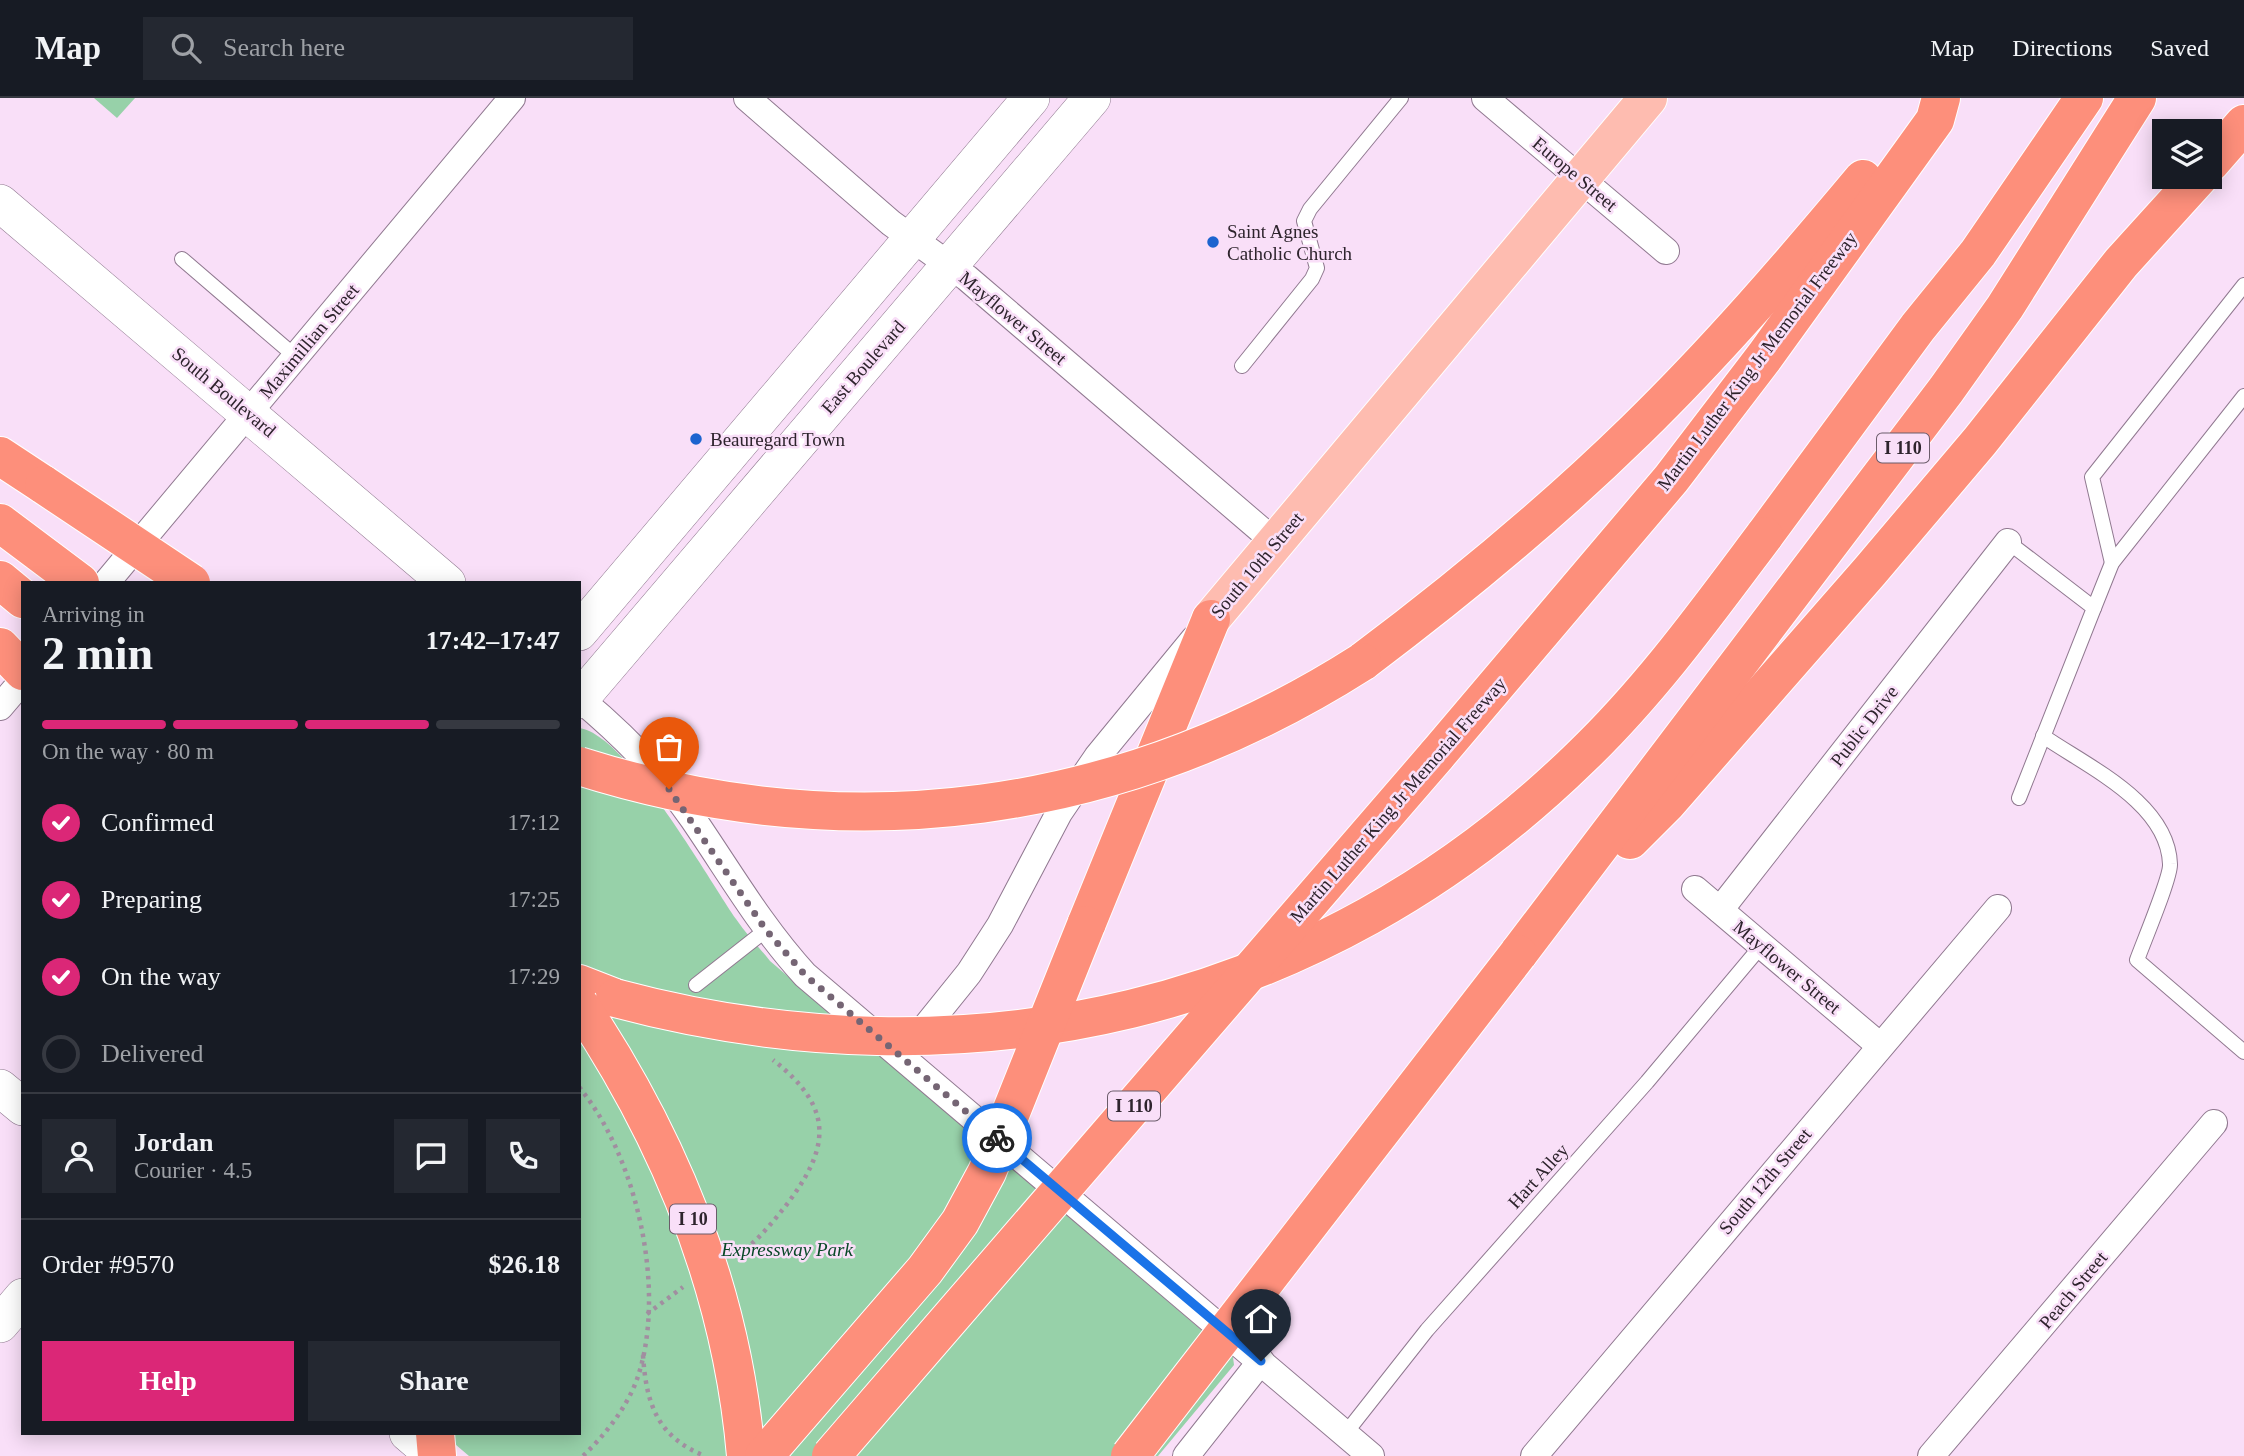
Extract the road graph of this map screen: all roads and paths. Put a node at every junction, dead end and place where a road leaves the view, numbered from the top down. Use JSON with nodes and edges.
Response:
{"nodes":[{"id":1,"x":512,"y":98,"type":"edge"},
{"id":2,"x":747,"y":98,"type":"edge"},
{"id":3,"x":1031,"y":98,"type":"edge"},
{"id":4,"x":1092,"y":98,"type":"edge"},
{"id":5,"x":1401,"y":98,"type":"edge"},
{"id":6,"x":1485,"y":98,"type":"edge"},
{"id":7,"x":1648,"y":98,"type":"edge"},
{"id":8,"x":2084,"y":98,"type":"edge"},
{"id":9,"x":2137,"y":98,"type":"edge"},
{"id":10,"x":1933,"y":106,"type":"edge"},
{"id":11,"x":2244,"y":124,"type":"edge"},
{"id":12,"x":2222,"y":149,"type":"edge"},
{"id":13,"x":1580,"y":178,"type":"junction"},
{"id":14,"x":2188,"y":189,"type":"edge"},
{"id":15,"x":0,"y":203,"type":"edge"},
{"id":16,"x":912,"y":238,"type":"junction"},
{"id":17,"x":1666,"y":251,"type":"dead end"},
{"id":18,"x":181,"y":260,"type":"dead end"},
{"id":19,"x":950,"y":266,"type":"junction"},
{"id":20,"x":2244,"y":285,"type":"edge"},
{"id":21,"x":296,"y":357,"type":"junction"},
{"id":22,"x":1242,"y":366,"type":"dead end"},
{"id":23,"x":2244,"y":396,"type":"edge"},
{"id":24,"x":249,"y":414,"type":"junction"},
{"id":25,"x":0,"y":456,"type":"edge"},
{"id":26,"x":0,"y":523,"type":"edge"},
{"id":27,"x":1275,"y":542,"type":"junction"},
{"id":28,"x":2008,"y":542,"type":"joint"},
{"id":29,"x":2112,"y":563,"type":"junction"},
{"id":30,"x":0,"y":580,"type":"edge"},
{"id":31,"x":77,"y":581,"type":"edge"},
{"id":32,"x":108,"y":581,"type":"edge"},
{"id":33,"x":188,"y":581,"type":"edge"},
{"id":34,"x":445,"y":581,"type":"edge"},
{"id":35,"x":21,"y":597,"type":"edge"},
{"id":36,"x":2094,"y":607,"type":"junction"},
{"id":37,"x":1211,"y":619,"type":"junction"},
{"id":38,"x":581,"y":630,"type":"edge"},
{"id":39,"x":0,"y":647,"type":"edge"},
{"id":40,"x":21,"y":669,"type":"edge"},
{"id":41,"x":21,"y":682,"type":"edge"},
{"id":42,"x":581,"y":698,"type":"edge"},
{"id":43,"x":581,"y":700,"type":"edge"},
{"id":44,"x":0,"y":707,"type":"edge"},
{"id":45,"x":2043,"y":736,"type":"junction"},
{"id":46,"x":581,"y":767,"type":"edge"},
{"id":47,"x":1657,"y":793,"type":"junction"},
{"id":48,"x":2019,"y":798,"type":"dead end"},
{"id":49,"x":1695,"y":889,"type":"dead end"},
{"id":50,"x":1998,"y":908,"type":"dead end"},
{"id":51,"x":1720,"y":910,"type":"junction"},
{"id":52,"x":766,"y":930,"type":"junction"},
{"id":53,"x":1762,"y":945,"type":"junction"},
{"id":54,"x":581,"y":985,"type":"edge"},
{"id":55,"x":696,"y":985,"type":"dead end"},
{"id":56,"x":581,"y":1007,"type":"edge"},
{"id":57,"x":1879,"y":1045,"type":"junction"},
{"id":58,"x":2244,"y":1052,"type":"edge"},
{"id":59,"x":901,"y":1056,"type":"junction"},
{"id":60,"x":772,"y":1059,"type":"dead end"},
{"id":61,"x":0,"y":1088,"type":"edge"},
{"id":62,"x":581,"y":1090,"type":"edge"},
{"id":63,"x":21,"y":1105,"type":"edge"},
{"id":64,"x":2214,"y":1124,"type":"dead end"},
{"id":65,"x":731,"y":1258,"type":"dead end"},
{"id":66,"x":687,"y":1285,"type":"dead end"},
{"id":67,"x":21,"y":1299,"type":"edge"},
{"id":68,"x":647,"y":1314,"type":"junction"},
{"id":69,"x":0,"y":1324,"type":"edge"},
{"id":70,"x":643,"y":1347,"type":"junction"},
{"id":71,"x":1261,"y":1361,"type":"junction"},
{"id":72,"x":1345,"y":1434,"type":"junction"},
{"id":73,"x":410,"y":1435,"type":"edge"},
{"id":74,"x":435,"y":1435,"type":"edge"},
{"id":75,"x":436,"y":1456,"type":"edge"},
{"id":76,"x":583,"y":1456,"type":"edge"},
{"id":77,"x":705,"y":1456,"type":"edge"},
{"id":78,"x":746,"y":1456,"type":"edge"},
{"id":79,"x":764,"y":1456,"type":"edge"},
{"id":80,"x":831,"y":1456,"type":"edge"},
{"id":81,"x":1130,"y":1456,"type":"edge"},
{"id":82,"x":1186,"y":1456,"type":"edge"},
{"id":83,"x":1371,"y":1456,"type":"edge"},
{"id":84,"x":1534,"y":1456,"type":"edge"},
{"id":85,"x":1931,"y":1456,"type":"edge"}],
"edges":[{"from":1,"to":21,"type":"street","name":"Maximillian Street"},
{"from":2,"to":16,"type":"street","name":"Mayflower Street"},
{"from":3,"to":16,"type":"main road"},
{"from":4,"to":19,"type":"main road","name":"East Boulevard"},
{"from":5,"to":22,"type":"lane"},
{"from":6,"to":13,"type":"street","name":"Europe Street"},
{"from":7,"to":13,"type":"main road","name":"South 10th Street"},
{"from":8,"to":54,"type":"highway","bridge":true},
{"from":9,"to":47,"type":"highway","number":"I 110"},
{"from":10,"to":46,"type":"highway","bridge":true},
{"from":10,"to":80,"type":"highway","name":"Martin Luther King Jr Memorial Freeway","number":"I 110","bridge":true},
{"from":11,"to":12,"type":"highway"},
{"from":13,"to":17,"type":"street","name":"Europe Street"},
{"from":13,"to":27,"type":"main road","name":"South 10th Street"},
{"from":14,"to":47,"type":"highway"},
{"from":15,"to":24,"type":"main road","name":"South Boulevard"},
{"from":16,"to":19,"type":"street","name":"Mayflower Street"},
{"from":16,"to":38,"type":"main road"},
{"from":18,"to":21,"type":"lane"},
{"from":19,"to":27,"type":"street","name":"Mayflower Street"},
{"from":19,"to":42,"type":"main road","name":"East Boulevard"},
{"from":20,"to":29,"type":"lane"},
{"from":21,"to":24,"type":"street","name":"Maximillian Street"},
{"from":23,"to":29,"type":"lane"},
{"from":24,"to":32,"type":"street","name":"Maximillian Street"},
{"from":24,"to":34,"type":"main road","name":"South Boulevard"},
{"from":25,"to":33,"type":"highway","bridge":true},
{"from":26,"to":31,"type":"highway"},
{"from":27,"to":37,"type":"main road","name":"South 10th Street"},
{"from":28,"to":36,"type":"lane"},
{"from":28,"to":51,"type":"street","name":"Public Drive"},
{"from":29,"to":36,"type":"lane"},
{"from":30,"to":35,"type":"highway"},
{"from":36,"to":45,"type":"lane"},
{"from":37,"to":59,"type":"street","name":"South 10th Street"},
{"from":37,"to":79,"type":"highway","bridge":true},
{"from":39,"to":40,"type":"highway"},
{"from":41,"to":44,"type":"street"},
{"from":43,"to":52,"type":"street"},
{"from":45,"to":48,"type":"lane"},
{"from":45,"to":58,"type":"lane"},
{"from":47,"to":81,"type":"highway","bridge":true},
{"from":49,"to":51,"type":"street","name":"Mayflower Street"},
{"from":50,"to":57,"type":"street","name":"South 12th Street"},
{"from":51,"to":53,"type":"street","name":"Mayflower Street"},
{"from":52,"to":55,"type":"lane"},
{"from":52,"to":59,"type":"street"},
{"from":53,"to":57,"type":"street","name":"Mayflower Street"},
{"from":53,"to":72,"type":"lane","name":"Hart Alley"},
{"from":56,"to":78,"type":"highway","number":"I 10","bridge":true},
{"from":57,"to":84,"type":"street","name":"South 12th Street"},
{"from":59,"to":71,"type":"street"},
{"from":60,"to":65,"type":"path"},
{"from":61,"to":63,"type":"main road"},
{"from":62,"to":68,"type":"path"},
{"from":64,"to":85,"type":"street","name":"Peach Street"},
{"from":66,"to":68,"type":"path"},
{"from":67,"to":69,"type":"main road"},
{"from":68,"to":70,"type":"path"},
{"from":70,"to":76,"type":"path"},
{"from":70,"to":77,"type":"path"},
{"from":71,"to":72,"type":"street"},
{"from":71,"to":82,"type":"street"},
{"from":72,"to":83,"type":"street"},
{"from":73,"to":75,"type":"main road"},
{"from":74,"to":75,"type":"highway"}]}
